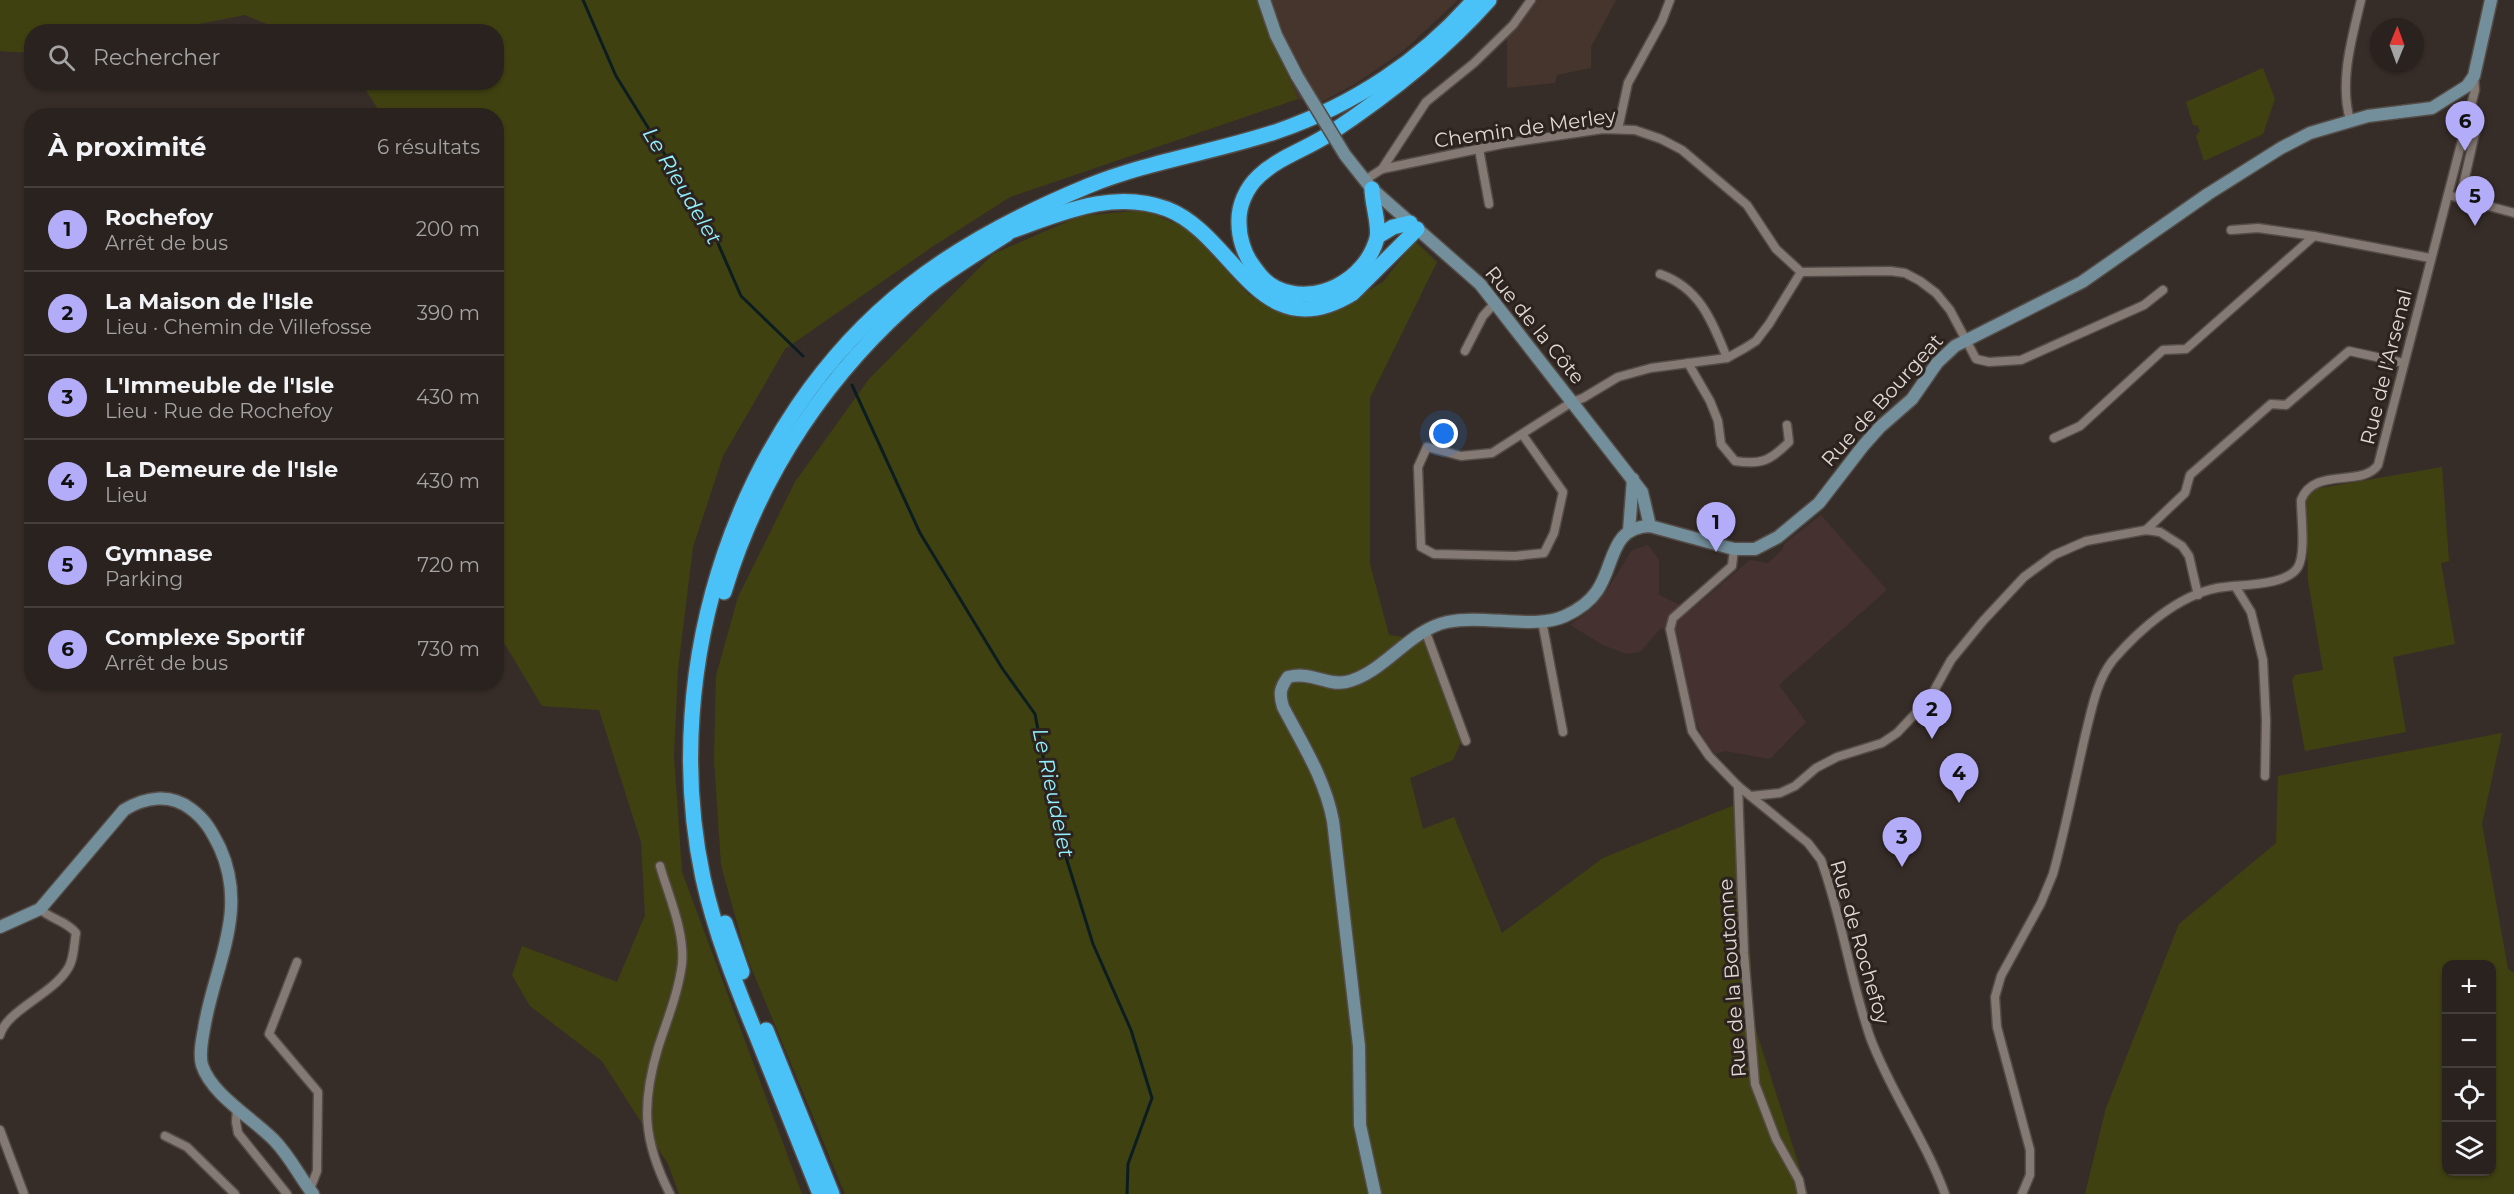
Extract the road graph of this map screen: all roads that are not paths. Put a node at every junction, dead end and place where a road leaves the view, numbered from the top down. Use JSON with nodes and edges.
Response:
{"nodes":[{"id":1,"x":1264,"y":0,"type":"edge"},
{"id":2,"x":1474,"y":0,"type":"edge"},
{"id":3,"x":1483,"y":0,"type":"edge"},
{"id":4,"x":1489,"y":0,"type":"edge"},
{"id":5,"x":1531,"y":0,"type":"edge"},
{"id":6,"x":1670,"y":0,"type":"edge"},
{"id":7,"x":2361,"y":0,"type":"edge"},
{"id":8,"x":2491,"y":0,"type":"edge"},
{"id":9,"x":2474,"y":76,"type":"junction"},
{"id":10,"x":2468,"y":116,"type":"junction"},
{"id":11,"x":2350,"y":120,"type":"junction"},
{"id":12,"x":1618,"y":129,"type":"junction"},
{"id":13,"x":1479,"y":149,"type":"junction"},
{"id":14,"x":1382,"y":168,"type":"junction"},
{"id":15,"x":1368,"y":184,"type":"junction"},
{"id":16,"x":2448,"y":195,"type":"junction"},
{"id":17,"x":2460,"y":199,"type":"junction"},
{"id":18,"x":1489,"y":204,"type":"dead end"},
{"id":19,"x":2514,"y":213,"type":"edge"},
{"id":20,"x":1414,"y":226,"type":"junction"},
{"id":21,"x":2231,"y":230,"type":"dead end"},
{"id":22,"x":1011,"y":231,"type":"junction"},
{"id":23,"x":1378,"y":236,"type":"junction"},
{"id":24,"x":2314,"y":236,"type":"junction"},
{"id":25,"x":2430,"y":258,"type":"junction"},
{"id":26,"x":1801,"y":272,"type":"junction"},
{"id":27,"x":1660,"y":274,"type":"dead end"},
{"id":28,"x":2163,"y":290,"type":"dead end"},
{"id":29,"x":1495,"y":303,"type":"junction"},
{"id":30,"x":1965,"y":339,"type":"junction"},
{"id":31,"x":1465,"y":351,"type":"dead end"},
{"id":32,"x":1727,"y":358,"type":"junction"},
{"id":33,"x":1688,"y":363,"type":"junction"},
{"id":34,"x":2404,"y":363,"type":"junction"},
{"id":35,"x":1572,"y":402,"type":"junction"},
{"id":36,"x":1787,"y":424,"type":"dead end"},
{"id":37,"x":1522,"y":434,"type":"junction"},
{"id":38,"x":2054,"y":438,"type":"dead end"},
{"id":39,"x":1633,"y":479,"type":"junction"},
{"id":40,"x":1650,"y":526,"type":"junction"},
{"id":41,"x":2146,"y":530,"type":"junction"},
{"id":42,"x":1629,"y":531,"type":"junction"},
{"id":43,"x":1734,"y":549,"type":"junction"},
{"id":44,"x":2235,"y":586,"type":"junction"},
{"id":45,"x":2198,"y":595,"type":"junction"},
{"id":46,"x":1542,"y":621,"type":"junction"},
{"id":47,"x":1425,"y":630,"type":"junction"},
{"id":48,"x":1563,"y":732,"type":"dead end"},
{"id":49,"x":1466,"y":741,"type":"dead end"},
{"id":50,"x":2265,"y":776,"type":"dead end"},
{"id":51,"x":1738,"y":786,"type":"junction"},
{"id":52,"x":1751,"y":796,"type":"junction"},
{"id":53,"x":660,"y":866,"type":"dead end"},
{"id":54,"x":40,"y":909,"type":"junction"},
{"id":55,"x":0,"y":927,"type":"edge"},
{"id":56,"x":297,"y":962,"type":"dead end"},
{"id":57,"x":0,"y":1035,"type":"edge"},
{"id":58,"x":237,"y":1107,"type":"junction"},
{"id":59,"x":0,"y":1130,"type":"edge"},
{"id":60,"x":165,"y":1136,"type":"dead end"},
{"id":61,"x":311,"y":1192,"type":"edge"},
{"id":62,"x":24,"y":1194,"type":"edge"},
{"id":63,"x":236,"y":1194,"type":"edge"},
{"id":64,"x":287,"y":1194,"type":"edge"},
{"id":65,"x":670,"y":1194,"type":"edge"},
{"id":66,"x":820,"y":1194,"type":"edge"},
{"id":67,"x":832,"y":1194,"type":"edge"},
{"id":68,"x":1375,"y":1194,"type":"edge"},
{"id":69,"x":1802,"y":1194,"type":"edge"},
{"id":70,"x":1945,"y":1194,"type":"edge"},
{"id":71,"x":2022,"y":1194,"type":"edge"}],
"edges":[{"from":1,"to":15,"type":"street","name":"Rue de la Côte","bridge":true},
{"from":2,"to":66,"type":"highway"},
{"from":3,"to":22,"type":"highway"},
{"from":4,"to":23,"type":"highway"},
{"from":5,"to":14,"type":"street"},
{"from":6,"to":12,"type":"street"},
{"from":7,"to":11,"type":"street"},
{"from":8,"to":9,"type":"street"},
{"from":9,"to":10,"type":"street","name":"Rue de l'Arsenal"},
{"from":9,"to":11,"type":"street","name":"Rue de Bourgeat"},
{"from":10,"to":16,"type":"street","name":"Rue de l'Arsenal"},
{"from":10,"to":17,"type":"street"},
{"from":11,"to":30,"type":"street","name":"Rue de Bourgeat"},
{"from":12,"to":13,"type":"street","name":"Chemin de Merley"},
{"from":12,"to":26,"type":"street","name":"Chemin de Merley"},
{"from":13,"to":14,"type":"street","name":"Chemin de Merley"},
{"from":13,"to":18,"type":"street"},
{"from":14,"to":15,"type":"street","name":"Chemin de Merley"},
{"from":15,"to":20,"type":"street","name":"Rue de la Côte"},
{"from":15,"to":23,"type":"highway"},
{"from":16,"to":17,"type":"street"},
{"from":16,"to":25,"type":"street","name":"Rue de l'Arsenal"},
{"from":17,"to":19,"type":"street"},
{"from":20,"to":22,"type":"highway"},
{"from":20,"to":23,"type":"highway"},
{"from":20,"to":29,"type":"street","name":"Rue de la Côte"},
{"from":21,"to":24,"type":"street"},
{"from":22,"to":67,"type":"highway"},
{"from":24,"to":25,"type":"street"},
{"from":24,"to":38,"type":"street"},
{"from":25,"to":34,"type":"street","name":"Rue de l'Arsenal"},
{"from":26,"to":30,"type":"street"},
{"from":26,"to":32,"type":"street"},
{"from":27,"to":32,"type":"street"},
{"from":28,"to":30,"type":"street"},
{"from":29,"to":31,"type":"street"},
{"from":29,"to":35,"type":"street","name":"Rue de la Côte"},
{"from":30,"to":43,"type":"street","name":"Rue de Bourgeat"},
{"from":32,"to":33,"type":"street"},
{"from":33,"to":35,"type":"street"},
{"from":33,"to":36,"type":"street"},
{"from":34,"to":41,"type":"street"},
{"from":34,"to":44,"type":"street","name":"Rue de l'Arsenal"},
{"from":35,"to":37,"type":"street"},
{"from":35,"to":39,"type":"street","name":"Rue de la Côte"},
{"from":37,"to":37,"type":"street"},
{"from":39,"to":40,"type":"street","name":"Rue de la Côte"},
{"from":39,"to":42,"type":"street"},
{"from":40,"to":42,"type":"street","name":"Rue de Bourgeat"},
{"from":40,"to":43,"type":"street","name":"Rue de Bourgeat"},
{"from":41,"to":45,"type":"street"},
{"from":41,"to":52,"type":"street"},
{"from":42,"to":46,"type":"street"},
{"from":43,"to":51,"type":"street","name":"Rue de Rochefoy"},
{"from":44,"to":45,"type":"street","name":"Rue de l'Arsenal"},
{"from":44,"to":50,"type":"street"},
{"from":45,"to":71,"type":"street"},
{"from":46,"to":47,"type":"street"},
{"from":46,"to":48,"type":"street"},
{"from":47,"to":49,"type":"street"},
{"from":47,"to":68,"type":"street"},
{"from":51,"to":52,"type":"street","name":"Rue de Rochefoy"},
{"from":51,"to":69,"type":"street","name":"Rue de la Boutonne"},
{"from":52,"to":70,"type":"street","name":"Rue de Rochefoy"},
{"from":53,"to":65,"type":"street"},
{"from":54,"to":55,"type":"street"},
{"from":54,"to":57,"type":"street"},
{"from":54,"to":58,"type":"street"},
{"from":56,"to":61,"type":"street"},
{"from":58,"to":61,"type":"street"},
{"from":58,"to":64,"type":"street"},
{"from":59,"to":62,"type":"street"},
{"from":60,"to":63,"type":"street"}]}
